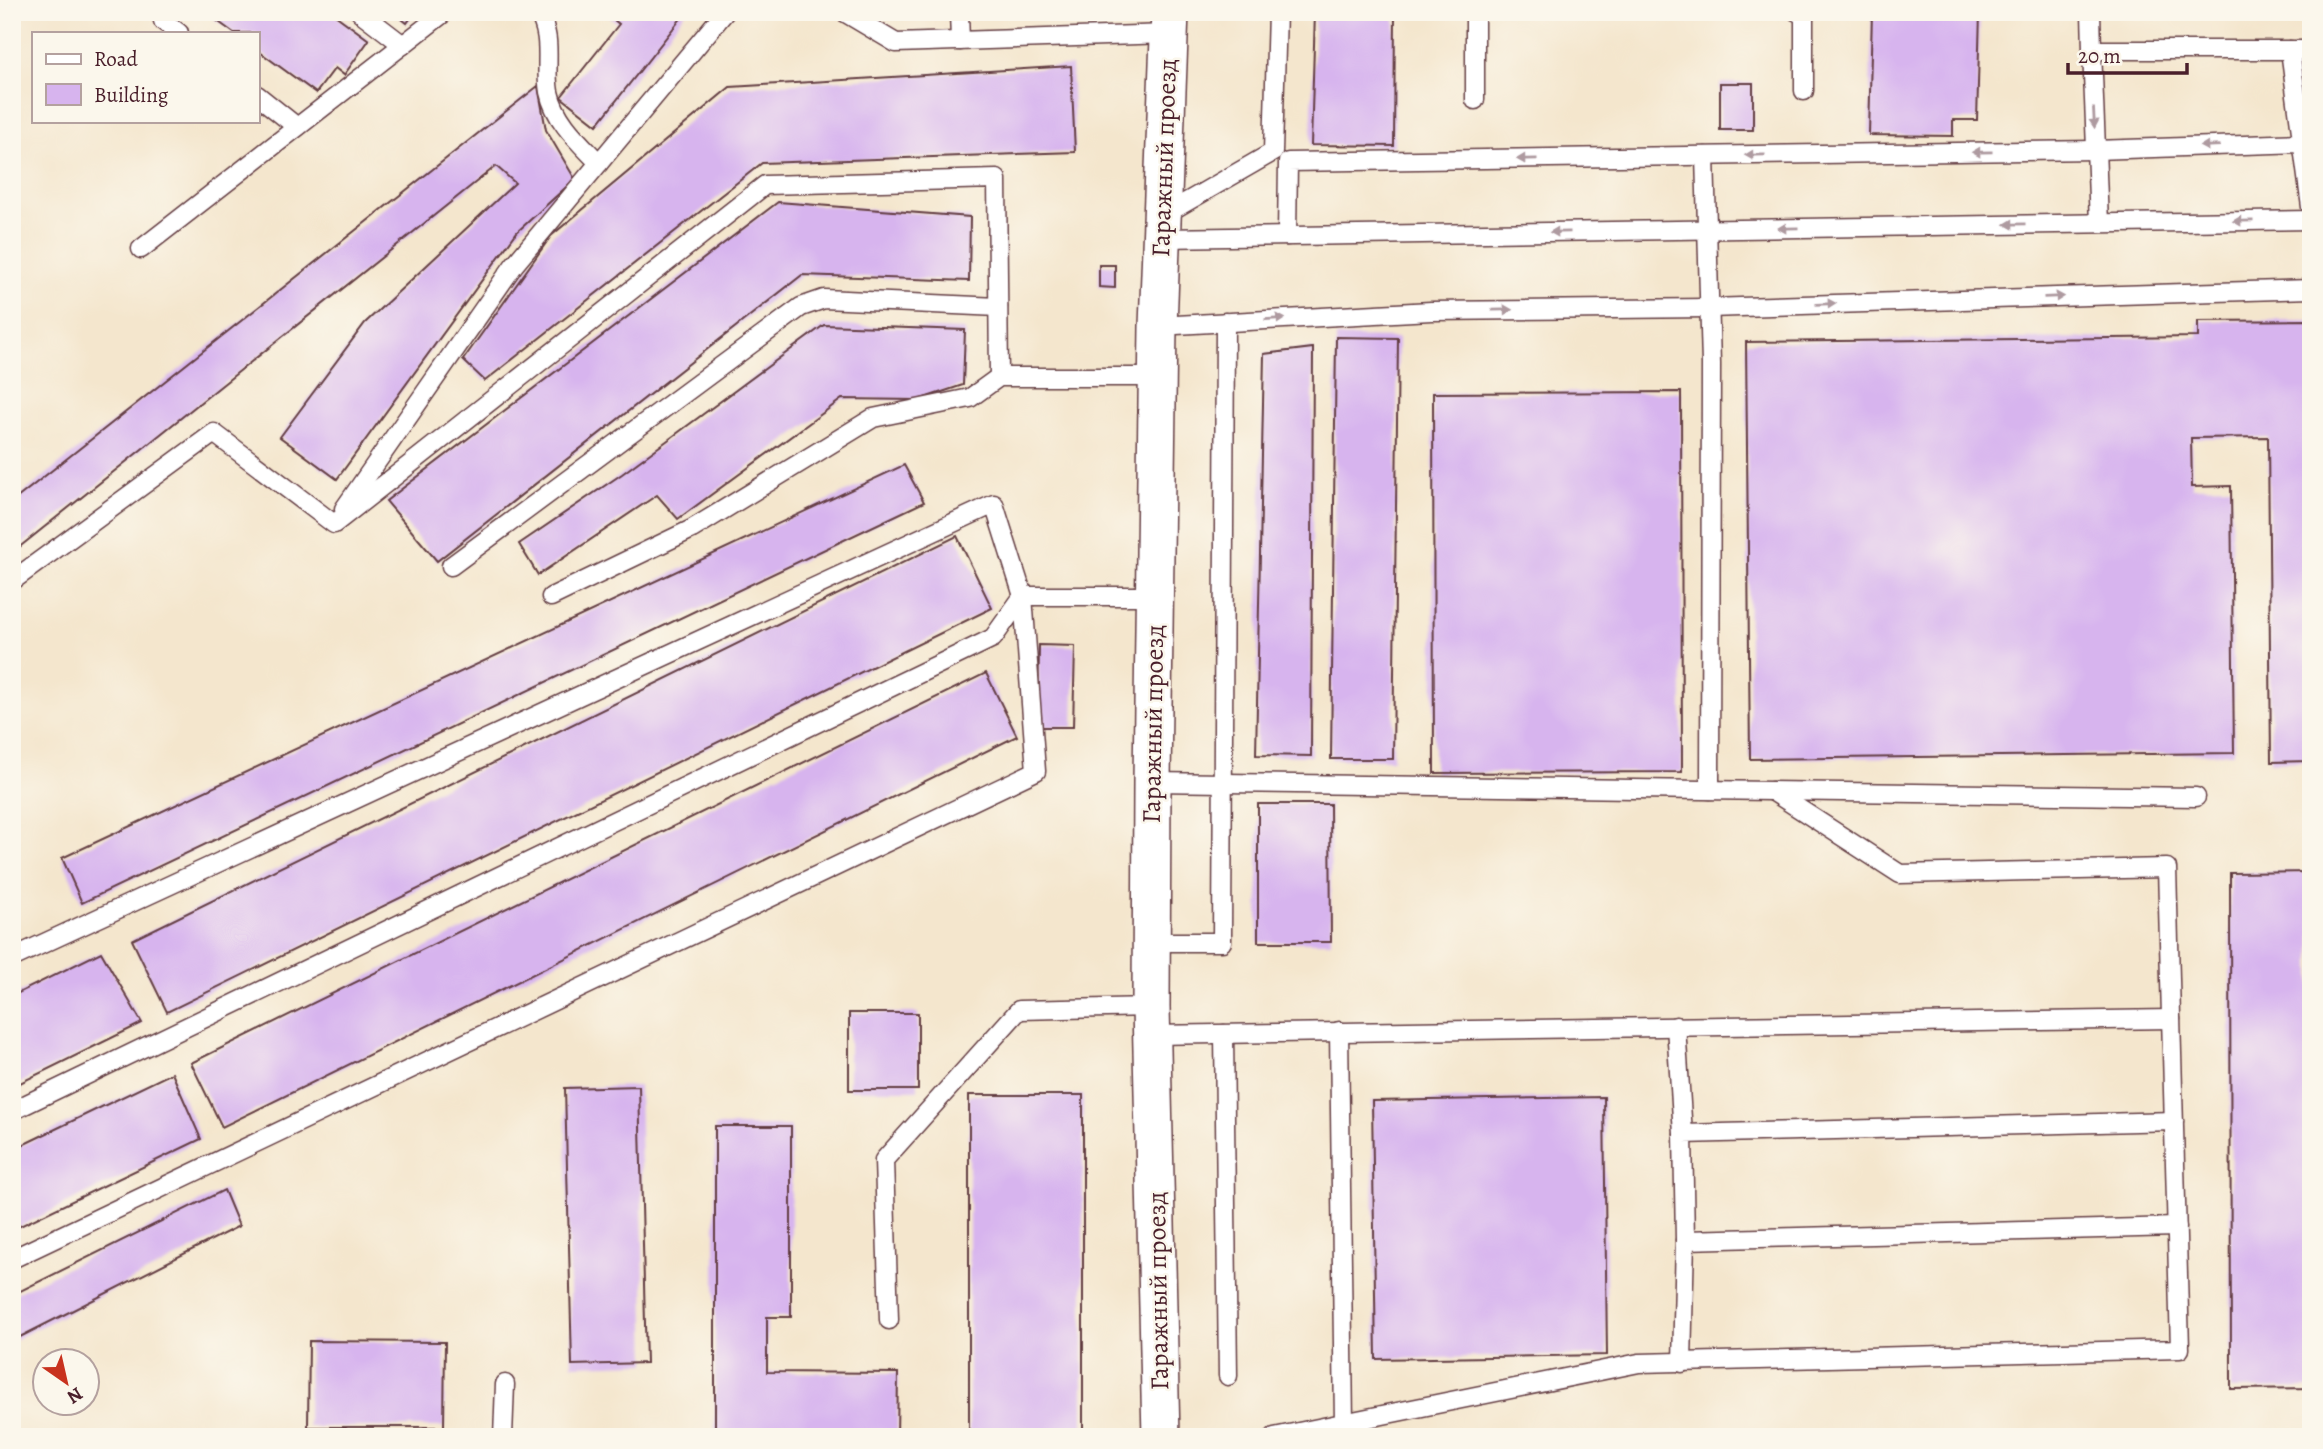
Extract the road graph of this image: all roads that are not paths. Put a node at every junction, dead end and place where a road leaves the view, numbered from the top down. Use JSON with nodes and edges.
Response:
{"nodes":[{"id":1,"x":359,"y":12,"type":"edge"},
{"id":2,"x":445,"y":12,"type":"edge"},
{"id":3,"x":538,"y":12,"type":"edge"},
{"id":4,"x":725,"y":12,"type":"edge"},
{"id":5,"x":844,"y":12,"type":"edge"},
{"id":6,"x":958,"y":12,"type":"edge"},
{"id":7,"x":1278,"y":12,"type":"edge"},
{"id":8,"x":1475,"y":12,"type":"edge"},
{"id":9,"x":1797,"y":12,"type":"edge"},
{"id":10,"x":2091,"y":12,"type":"edge"},
{"id":11,"x":163,"y":21,"type":"dead end"},
{"id":12,"x":1169,"y":23,"type":"edge"},
{"id":13,"x":178,"y":32,"type":"edge"},
{"id":14,"x":960,"y":41,"type":"junction"},
{"id":15,"x":403,"y":45,"type":"junction"},
{"id":16,"x":2092,"y":50,"type":"junction"},
{"id":17,"x":2290,"y":50,"type":"junction"},
{"id":18,"x":2311,"y":50,"type":"edge"},
{"id":19,"x":1804,"y":91,"type":"dead end"},
{"id":20,"x":259,"y":97,"type":"edge"},
{"id":21,"x":1475,"y":100,"type":"dead end"},
{"id":22,"x":297,"y":127,"type":"junction"},
{"id":23,"x":2302,"y":143,"type":"junction"},
{"id":24,"x":2095,"y":150,"type":"junction"},
{"id":25,"x":1705,"y":156,"type":"junction"},
{"id":26,"x":599,"y":163,"type":"junction"},
{"id":27,"x":2311,"y":206,"type":"edge"},
{"id":28,"x":2311,"y":220,"type":"edge"},
{"id":29,"x":2099,"y":223,"type":"junction"},
{"id":30,"x":1162,"y":227,"type":"junction"},
{"id":31,"x":1707,"y":229,"type":"junction"},
{"id":32,"x":1287,"y":236,"type":"junction"},
{"id":33,"x":141,"y":249,"type":"dead end"},
{"id":34,"x":2311,"y":289,"type":"edge"},
{"id":35,"x":998,"y":307,"type":"junction"},
{"id":36,"x":1709,"y":308,"type":"junction"},
{"id":37,"x":1225,"y":322,"type":"junction"},
{"id":38,"x":1158,"y":326,"type":"junction"},
{"id":39,"x":999,"y":377,"type":"junction"},
{"id":40,"x":1157,"y":377,"type":"junction"},
{"id":41,"x":334,"y":524,"type":"junction"},
{"id":42,"x":451,"y":566,"type":"dead end"},
{"id":43,"x":12,"y":581,"type":"edge"},
{"id":44,"x":1023,"y":596,"type":"junction"},
{"id":45,"x":1154,"y":596,"type":"junction"},
{"id":46,"x":551,"y":597,"type":"dead end"},
{"id":47,"x":1152,"y":782,"type":"junction"},
{"id":48,"x":1222,"y":782,"type":"junction"},
{"id":49,"x":1710,"y":790,"type":"junction"},
{"id":50,"x":1772,"y":791,"type":"junction"},
{"id":51,"x":2196,"y":797,"type":"dead end"},
{"id":52,"x":1151,"y":942,"type":"junction"},
{"id":53,"x":12,"y":958,"type":"edge"},
{"id":54,"x":2171,"y":1019,"type":"junction"},
{"id":55,"x":1151,"y":1021,"type":"junction"},
{"id":56,"x":1676,"y":1026,"type":"junction"},
{"id":57,"x":1339,"y":1031,"type":"junction"},
{"id":58,"x":1224,"y":1034,"type":"junction"},
{"id":59,"x":12,"y":1111,"type":"edge"},
{"id":60,"x":2174,"y":1121,"type":"junction"},
{"id":61,"x":1683,"y":1134,"type":"junction"},
{"id":62,"x":2177,"y":1227,"type":"junction"},
{"id":63,"x":1685,"y":1240,"type":"junction"},
{"id":64,"x":12,"y":1259,"type":"edge"},
{"id":65,"x":888,"y":1320,"type":"dead end"},
{"id":66,"x":1682,"y":1363,"type":"junction"},
{"id":67,"x":1228,"y":1376,"type":"dead end"},
{"id":68,"x":505,"y":1384,"type":"dead end"},
{"id":69,"x":1344,"y":1424,"type":"junction"},
{"id":70,"x":503,"y":1437,"type":"edge"},
{"id":71,"x":1161,"y":1437,"type":"edge"},
{"id":72,"x":1273,"y":1437,"type":"edge"}],
"edges":[{"from":1,"to":15,"type":"lane"},
{"from":2,"to":15,"type":"lane"},
{"from":3,"to":26,"type":"lane"},
{"from":4,"to":26,"type":"lane"},
{"from":5,"to":14,"type":"lane"},
{"from":6,"to":14,"type":"lane"},
{"from":7,"to":30,"type":"lane"},
{"from":8,"to":21,"type":"lane"},
{"from":9,"to":19,"type":"lane"},
{"from":10,"to":16,"type":"lane"},
{"from":11,"to":13,"type":"lane"},
{"from":12,"to":14,"type":"lane"},
{"from":12,"to":30,"type":"street","name":"Гаражный проезд"},
{"from":15,"to":22,"type":"lane"},
{"from":16,"to":17,"type":"lane"},
{"from":16,"to":24,"type":"lane","one_way":true},
{"from":17,"to":18,"type":"lane"},
{"from":17,"to":23,"type":"lane"},
{"from":20,"to":22,"type":"lane"},
{"from":22,"to":33,"type":"lane"},
{"from":23,"to":24,"type":"lane","one_way":true},
{"from":23,"to":27,"type":"lane"},
{"from":24,"to":25,"type":"lane","one_way":true},
{"from":24,"to":29,"type":"lane"},
{"from":25,"to":31,"type":"lane"},
{"from":25,"to":32,"type":"lane","one_way":true},
{"from":26,"to":41,"type":"lane"},
{"from":28,"to":29,"type":"lane","one_way":true},
{"from":29,"to":31,"type":"lane","one_way":true},
{"from":30,"to":32,"type":"lane"},
{"from":30,"to":38,"type":"street","name":"Гаражный проезд"},
{"from":31,"to":32,"type":"lane","one_way":true},
{"from":31,"to":36,"type":"lane"},
{"from":36,"to":34,"type":"lane","one_way":true},
{"from":35,"to":39,"type":"lane"},
{"from":35,"to":41,"type":"lane"},
{"from":35,"to":42,"type":"lane"},
{"from":37,"to":36,"type":"lane","one_way":true},
{"from":36,"to":49,"type":"lane"},
{"from":37,"to":38,"type":"lane"},
{"from":37,"to":48,"type":"lane"},
{"from":38,"to":40,"type":"street","name":"Гаражный проезд"},
{"from":39,"to":40,"type":"lane"},
{"from":39,"to":46,"type":"lane"},
{"from":40,"to":45,"type":"street","name":"Гаражный проезд"},
{"from":41,"to":43,"type":"lane"},
{"from":44,"to":45,"type":"lane"},
{"from":44,"to":53,"type":"lane"},
{"from":44,"to":59,"type":"lane"},
{"from":44,"to":64,"type":"lane"},
{"from":45,"to":47,"type":"street","name":"Гаражный проезд"},
{"from":47,"to":48,"type":"lane"},
{"from":47,"to":52,"type":"street","name":"Гаражный проезд"},
{"from":48,"to":49,"type":"lane"},
{"from":48,"to":52,"type":"lane"},
{"from":49,"to":50,"type":"lane"},
{"from":50,"to":51,"type":"lane"},
{"from":50,"to":54,"type":"lane"},
{"from":52,"to":55,"type":"street","name":"Гаражный проезд"},
{"from":54,"to":56,"type":"lane"},
{"from":54,"to":60,"type":"lane"},
{"from":55,"to":58,"type":"lane"},
{"from":55,"to":65,"type":"lane"},
{"from":55,"to":71,"type":"street","name":"Гаражный проезд"},
{"from":56,"to":57,"type":"lane"},
{"from":56,"to":61,"type":"lane"},
{"from":57,"to":58,"type":"lane"},
{"from":57,"to":69,"type":"lane"},
{"from":58,"to":67,"type":"lane"},
{"from":60,"to":61,"type":"lane"},
{"from":60,"to":62,"type":"lane"},
{"from":61,"to":63,"type":"lane"},
{"from":62,"to":63,"type":"lane"},
{"from":62,"to":66,"type":"lane"},
{"from":63,"to":66,"type":"lane"},
{"from":66,"to":69,"type":"lane"},
{"from":68,"to":70,"type":"lane"},
{"from":69,"to":72,"type":"lane"}]}
